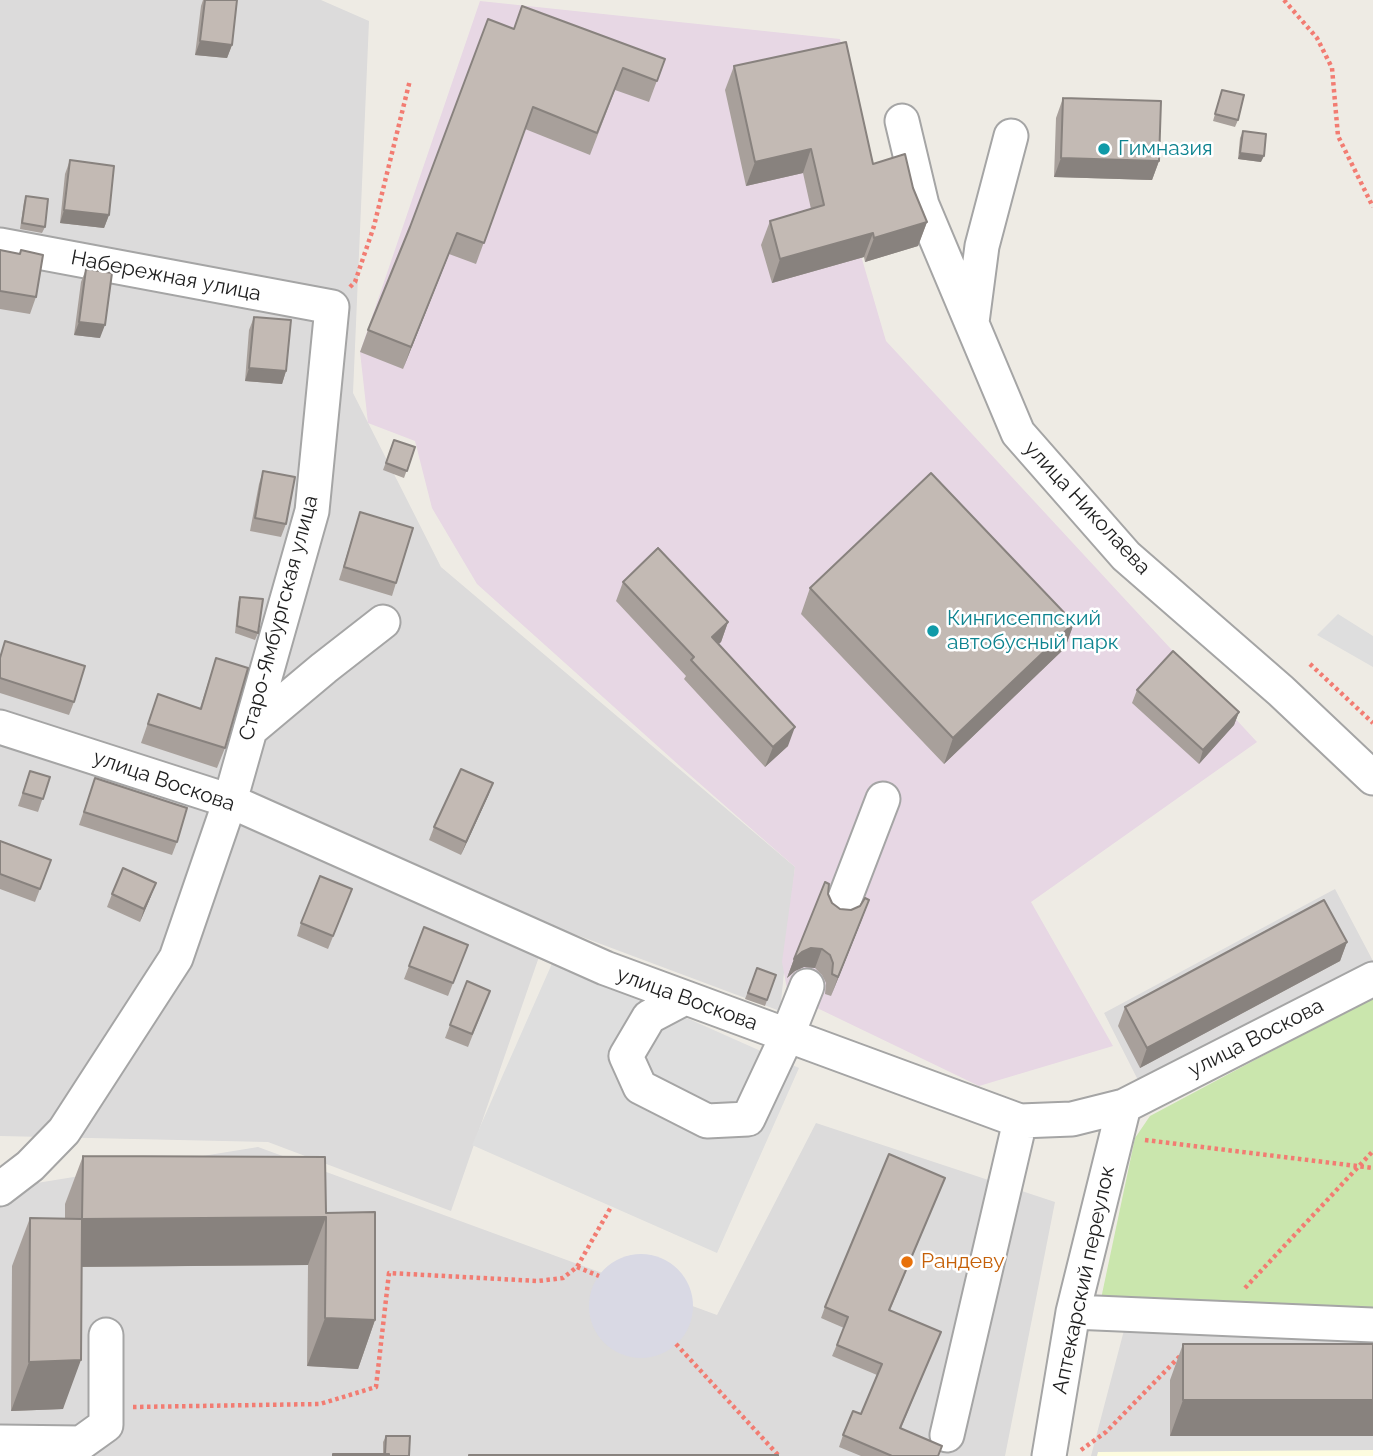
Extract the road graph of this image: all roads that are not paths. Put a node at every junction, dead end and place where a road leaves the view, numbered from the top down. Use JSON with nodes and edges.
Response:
{"nodes":[{"id":1,"x":902,"y":121,"type":"dead end"},
{"id":2,"x":1011,"y":136,"type":"dead end"},
{"id":3,"x":0,"y":245,"type":"edge"},
{"id":4,"x":332,"y":307,"type":"joint"},
{"id":5,"x":972,"y":323,"type":"junction"},
{"id":6,"x":383,"y":622,"type":"dead end"},
{"id":7,"x":0,"y":727,"type":"edge"},
{"id":8,"x":250,"y":730,"type":"junction"},
{"id":9,"x":1373,"y":778,"type":"edge"},
{"id":10,"x":883,"y":799,"type":"dead end"},
{"id":11,"x":230,"y":801,"type":"junction"},
{"id":12,"x":840,"y":911,"type":"edge"},
{"id":13,"x":1373,"y":979,"type":"edge"},
{"id":14,"x":807,"y":986,"type":"dead end"},
{"id":15,"x":685,"y":998,"type":"junction"},
{"id":16,"x":787,"y":1036,"type":"junction"},
{"id":17,"x":1020,"y":1121,"type":"junction"},
{"id":18,"x":1120,"y":1121,"type":"junction"},
{"id":19,"x":0,"y":1189,"type":"edge"},
{"id":20,"x":1073,"y":1312,"type":"junction"},
{"id":21,"x":1373,"y":1325,"type":"edge"},
{"id":22,"x":106,"y":1335,"type":"dead end"},
{"id":23,"x":947,"y":1436,"type":"dead end"},
{"id":24,"x":0,"y":1441,"type":"edge"},
{"id":25,"x":1049,"y":1456,"type":"edge"}],
"edges":[{"from":1,"to":5,"type":"street","name":"улица Николаева"},
{"from":2,"to":5,"type":"street"},
{"from":3,"to":4,"type":"street","name":"Набережная улица"},
{"from":4,"to":8,"type":"street","name":"Старо-Ямбургская улица"},
{"from":5,"to":9,"type":"street","name":"улица Николаева"},
{"from":6,"to":8,"type":"street"},
{"from":7,"to":11,"type":"street","name":"улица Воскова"},
{"from":8,"to":11,"type":"street","name":"Старо-Ямбургская улица"},
{"from":10,"to":12,"type":"street"},
{"from":11,"to":15,"type":"street","name":"улица Воскова"},
{"from":11,"to":19,"type":"street","name":"Старо-Ямбургская улица"},
{"from":13,"to":18,"type":"street","name":"улица Воскова"},
{"from":14,"to":16,"type":"street"},
{"from":15,"to":16,"type":"street","name":"улица Воскова"},
{"from":15,"to":16,"type":"street"},
{"from":16,"to":17,"type":"street","name":"улица Воскова"},
{"from":17,"to":18,"type":"street","name":"улица Воскова"},
{"from":17,"to":23,"type":"street"},
{"from":18,"to":20,"type":"street","name":"Аптекарский переулок"},
{"from":20,"to":21,"type":"street"},
{"from":20,"to":25,"type":"street","name":"Аптекарский переулок"},
{"from":22,"to":24,"type":"street"}]}
